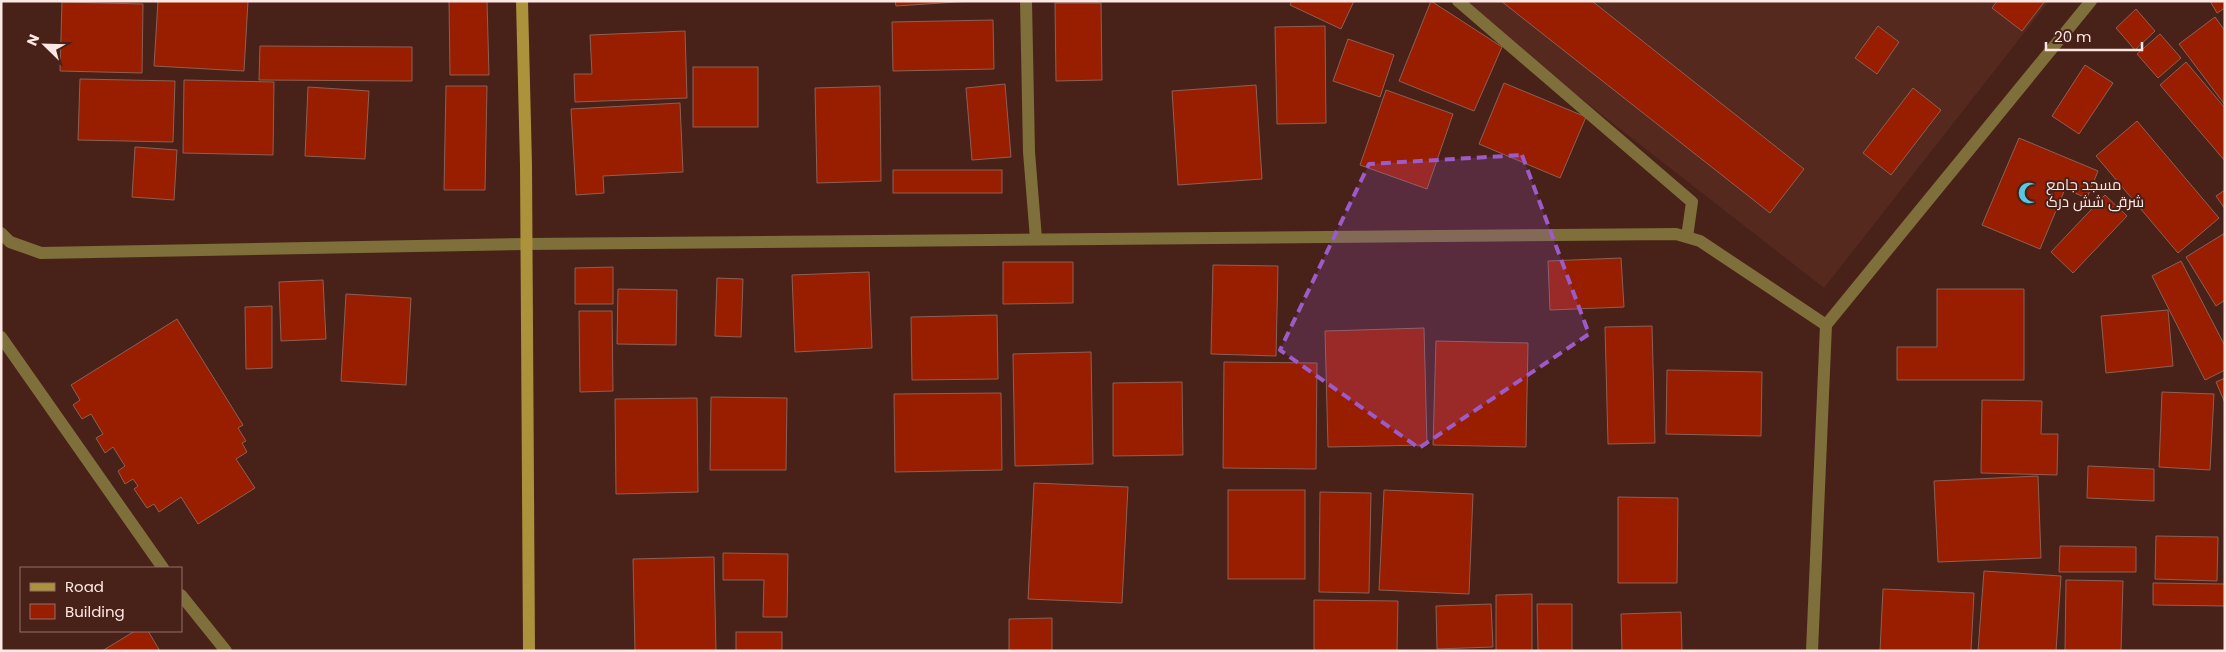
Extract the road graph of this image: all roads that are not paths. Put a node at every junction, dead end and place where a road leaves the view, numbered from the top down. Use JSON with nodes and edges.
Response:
{"nodes":[{"id":1,"x":522,"y":1,"type":"edge"},
{"id":2,"x":1026,"y":1,"type":"edge"},
{"id":3,"x":1458,"y":1,"type":"edge"},
{"id":4,"x":2091,"y":1,"type":"edge"},
{"id":5,"x":1,"y":234,"type":"edge"},
{"id":6,"x":1687,"y":237,"type":"junction"},
{"id":7,"x":1036,"y":239,"type":"junction"},
{"id":8,"x":526,"y":244,"type":"junction"},
{"id":9,"x":1826,"y":325,"type":"junction"},
{"id":10,"x":1,"y":337,"type":"edge"},
{"id":11,"x":161,"y":567,"type":"edge"},
{"id":12,"x":182,"y":596,"type":"edge"},
{"id":13,"x":226,"y":651,"type":"edge"},
{"id":14,"x":529,"y":651,"type":"edge"},
{"id":15,"x":1812,"y":651,"type":"edge"}],
"edges":[{"from":1,"to":8,"type":"main road"},
{"from":2,"to":7,"type":"street"},
{"from":3,"to":6,"type":"street"},
{"from":4,"to":9,"type":"street"},
{"from":5,"to":8,"type":"street"},
{"from":6,"to":7,"type":"street"},
{"from":6,"to":9,"type":"street"},
{"from":7,"to":8,"type":"street"},
{"from":8,"to":14,"type":"main road"},
{"from":9,"to":15,"type":"street"},
{"from":10,"to":11,"type":"street"},
{"from":12,"to":13,"type":"street"}]}
